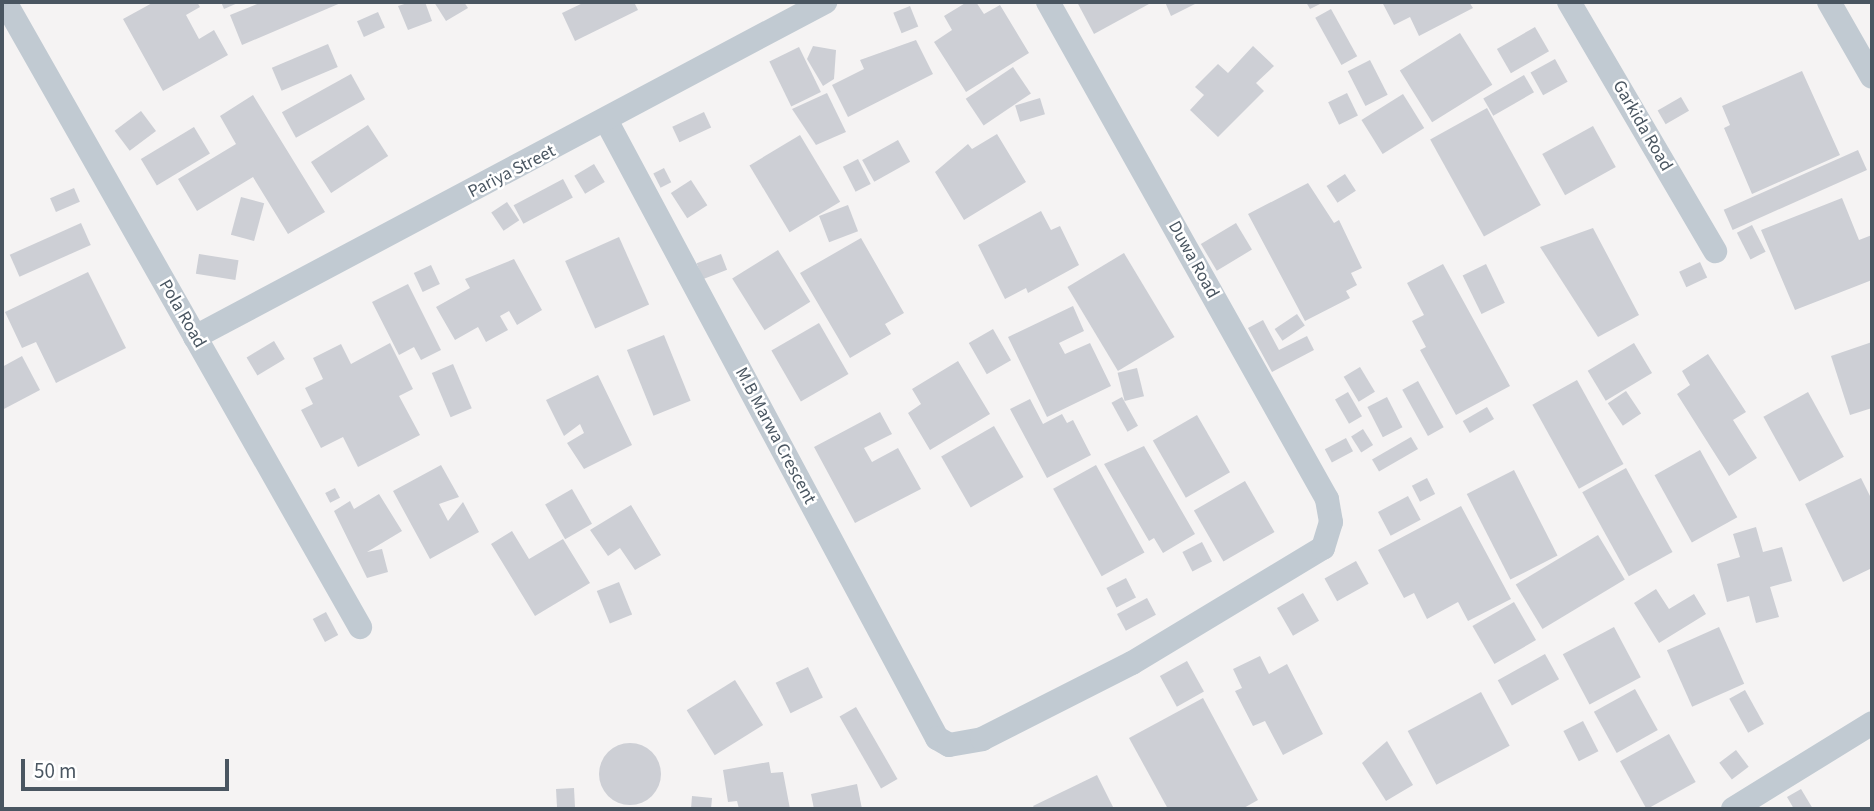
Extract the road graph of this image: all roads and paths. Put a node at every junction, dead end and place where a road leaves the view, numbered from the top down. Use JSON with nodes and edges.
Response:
{"nodes":[{"id":1,"x":5,"y":2,"type":"edge"},
{"id":2,"x":825,"y":2,"type":"edge"},
{"id":3,"x":1048,"y":2,"type":"edge"},
{"id":4,"x":1569,"y":2,"type":"edge"},
{"id":5,"x":1829,"y":2,"type":"edge"},
{"id":6,"x":1872,"y":77,"type":"edge"},
{"id":7,"x":607,"y":122,"type":"junction"},
{"id":8,"x":1715,"y":250,"type":"dead end"},
{"id":9,"x":195,"y":337,"type":"junction"},
{"id":10,"x":360,"y":626,"type":"dead end"},
{"id":11,"x":1872,"y":723,"type":"edge"},
{"id":12,"x":949,"y":745,"type":"joint"},
{"id":13,"x":1733,"y":809,"type":"edge"}],
"edges":[{"from":1,"to":9,"type":"street","name":"Pola Road"},
{"from":2,"to":7,"type":"street","name":"Pariya Street"},
{"from":3,"to":12,"type":"street","name":"Duwa Road"},
{"from":4,"to":8,"type":"street","name":"Garkida Road"},
{"from":5,"to":6,"type":"street"},
{"from":7,"to":9,"type":"street","name":"Pariya Street"},
{"from":7,"to":12,"type":"street","name":"M.B Marwa Crescent"},
{"from":9,"to":10,"type":"street","name":"Pola Road"},
{"from":11,"to":13,"type":"street"}]}
